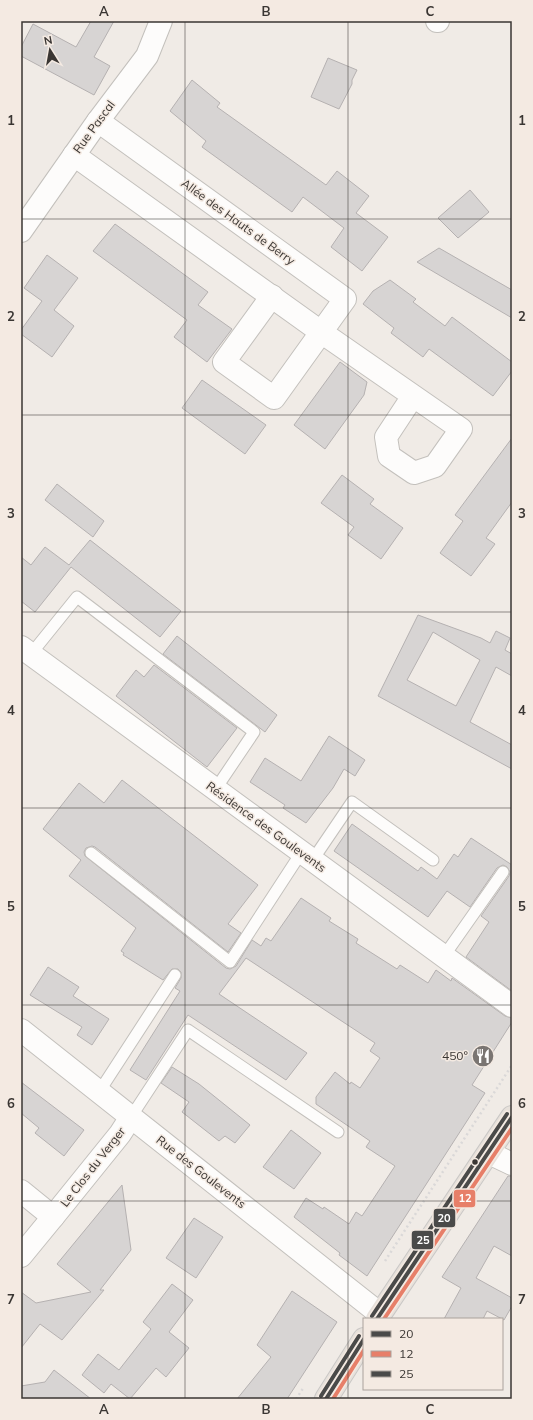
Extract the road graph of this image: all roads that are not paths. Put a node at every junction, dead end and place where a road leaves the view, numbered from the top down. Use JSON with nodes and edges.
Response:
{"nodes":[{"id":1,"x":161,"y":21,"type":"edge"},
{"id":2,"x":98,"y":121,"type":"junction"},
{"id":3,"x":74,"y":155,"type":"junction"},
{"id":4,"x":21,"y":231,"type":"edge"},
{"id":5,"x":272,"y":296,"type":"junction"},
{"id":6,"x":321,"y":332,"type":"junction"},
{"id":7,"x":413,"y":396,"type":"dead end"},
{"id":8,"x":26,"y":650,"type":"edge"},
{"id":9,"x":215,"y":790,"type":"junction"},
{"id":10,"x":91,"y":853,"type":"dead end"},
{"id":11,"x":307,"y":857,"type":"junction"},
{"id":12,"x":433,"y":860,"type":"dead end"},
{"id":13,"x":503,"y":872,"type":"dead end"},
{"id":14,"x":444,"y":956,"type":"junction"},
{"id":15,"x":175,"y":975,"type":"dead end"},
{"id":16,"x":512,"y":1006,"type":"edge"},
{"id":17,"x":21,"y":1030,"type":"edge"},
{"id":18,"x":99,"y":1092,"type":"junction"},
{"id":19,"x":131,"y":1117,"type":"junction"},
{"id":20,"x":512,"y":1117,"type":"edge"},
{"id":21,"x":338,"y":1132,"type":"dead end"},
{"id":22,"x":489,"y":1153,"type":"junction"},
{"id":23,"x":512,"y":1164,"type":"edge"},
{"id":24,"x":21,"y":1191,"type":"edge"},
{"id":25,"x":53,"y":1217,"type":"junction"},
{"id":26,"x":21,"y":1256,"type":"edge"},
{"id":27,"x":379,"y":1317,"type":"edge"},
{"id":28,"x":363,"y":1341,"type":"edge"},
{"id":29,"x":326,"y":1399,"type":"edge"}],
"edges":[{"from":1,"to":2,"type":"street","name":"Rue Pascal"},
{"from":2,"to":3,"type":"street","name":"Rue Pascal"},
{"from":2,"to":6,"type":"street","name":"Allée des Hauts de Berry"},
{"from":3,"to":4,"type":"street","name":"Rue Pascal"},
{"from":3,"to":5,"type":"street"},
{"from":5,"to":6,"type":"street"},
{"from":5,"to":6,"type":"street","name":"Allée des Hauts de Berry"},
{"from":6,"to":7,"type":"street"},
{"from":8,"to":9,"type":"street","name":"Résidence des Goulevents"},
{"from":8,"to":9,"type":"lane"},
{"from":9,"to":11,"type":"street","name":"Résidence des Goulevents"},
{"from":10,"to":11,"type":"lane"},
{"from":11,"to":12,"type":"lane"},
{"from":11,"to":14,"type":"street","name":"Résidence des Goulevents"},
{"from":13,"to":14,"type":"lane"},
{"from":14,"to":16,"type":"street","name":"Résidence des Goulevents"},
{"from":15,"to":18,"type":"lane"},
{"from":17,"to":18,"type":"street","name":"Rue des Goulevents"},
{"from":18,"to":19,"type":"street","name":"Rue des Goulevents"},
{"from":19,"to":21,"type":"lane"},
{"from":19,"to":25,"type":"street","name":"Le Clos du Verger"},
{"from":19,"to":27,"type":"street","name":"Rue des Goulevents"},
{"from":20,"to":22,"type":"main road"},
{"from":22,"to":23,"type":"street"},
{"from":22,"to":27,"type":"main road"},
{"from":24,"to":25,"type":"street","name":"Le Clos du Verger"},
{"from":25,"to":26,"type":"street","name":"Le Clos du Verger"},
{"from":28,"to":29,"type":"main road"}]}
